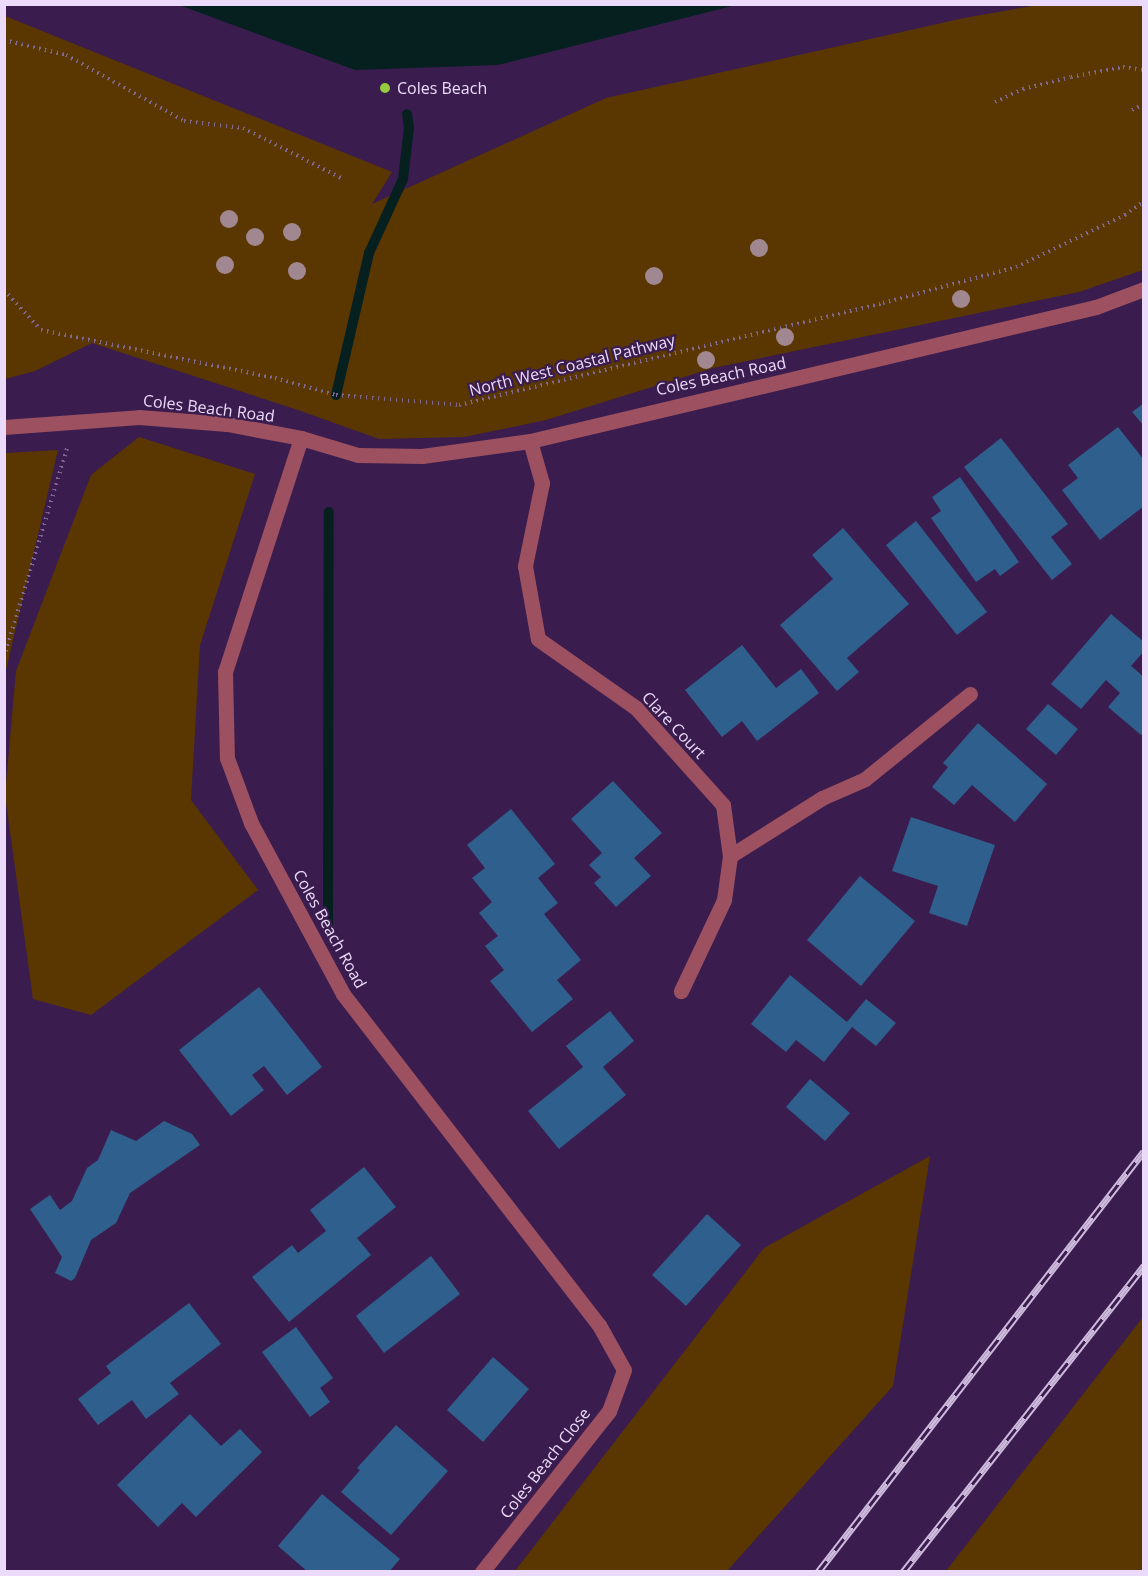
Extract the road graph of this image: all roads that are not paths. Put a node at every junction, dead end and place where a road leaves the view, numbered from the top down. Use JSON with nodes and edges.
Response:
{"nodes":[{"id":1,"x":1143,"y":289,"type":"edge"},
{"id":2,"x":4,"y":428,"type":"edge"},
{"id":3,"x":301,"y":438,"type":"junction"},
{"id":4,"x":530,"y":441,"type":"junction"},
{"id":5,"x":970,"y":694,"type":"dead end"},
{"id":6,"x":730,"y":856,"type":"junction"},
{"id":7,"x":681,"y":991,"type":"dead end"},
{"id":8,"x":624,"y":1370,"type":"joint"},
{"id":9,"x":483,"y":1572,"type":"edge"}],
"edges":[{"from":1,"to":4,"type":"street","name":"Coles Beach Road"},
{"from":2,"to":3,"type":"street","name":"Coles Beach Road"},
{"from":3,"to":4,"type":"street","name":"Coles Beach Road"},
{"from":3,"to":8,"type":"street","name":"Coles Beach Road"},
{"from":4,"to":6,"type":"street","name":"Clare Court"},
{"from":5,"to":6,"type":"street"},
{"from":6,"to":7,"type":"street","name":"Clare Court"},
{"from":8,"to":9,"type":"street","name":"Coles Beach Close"}]}
